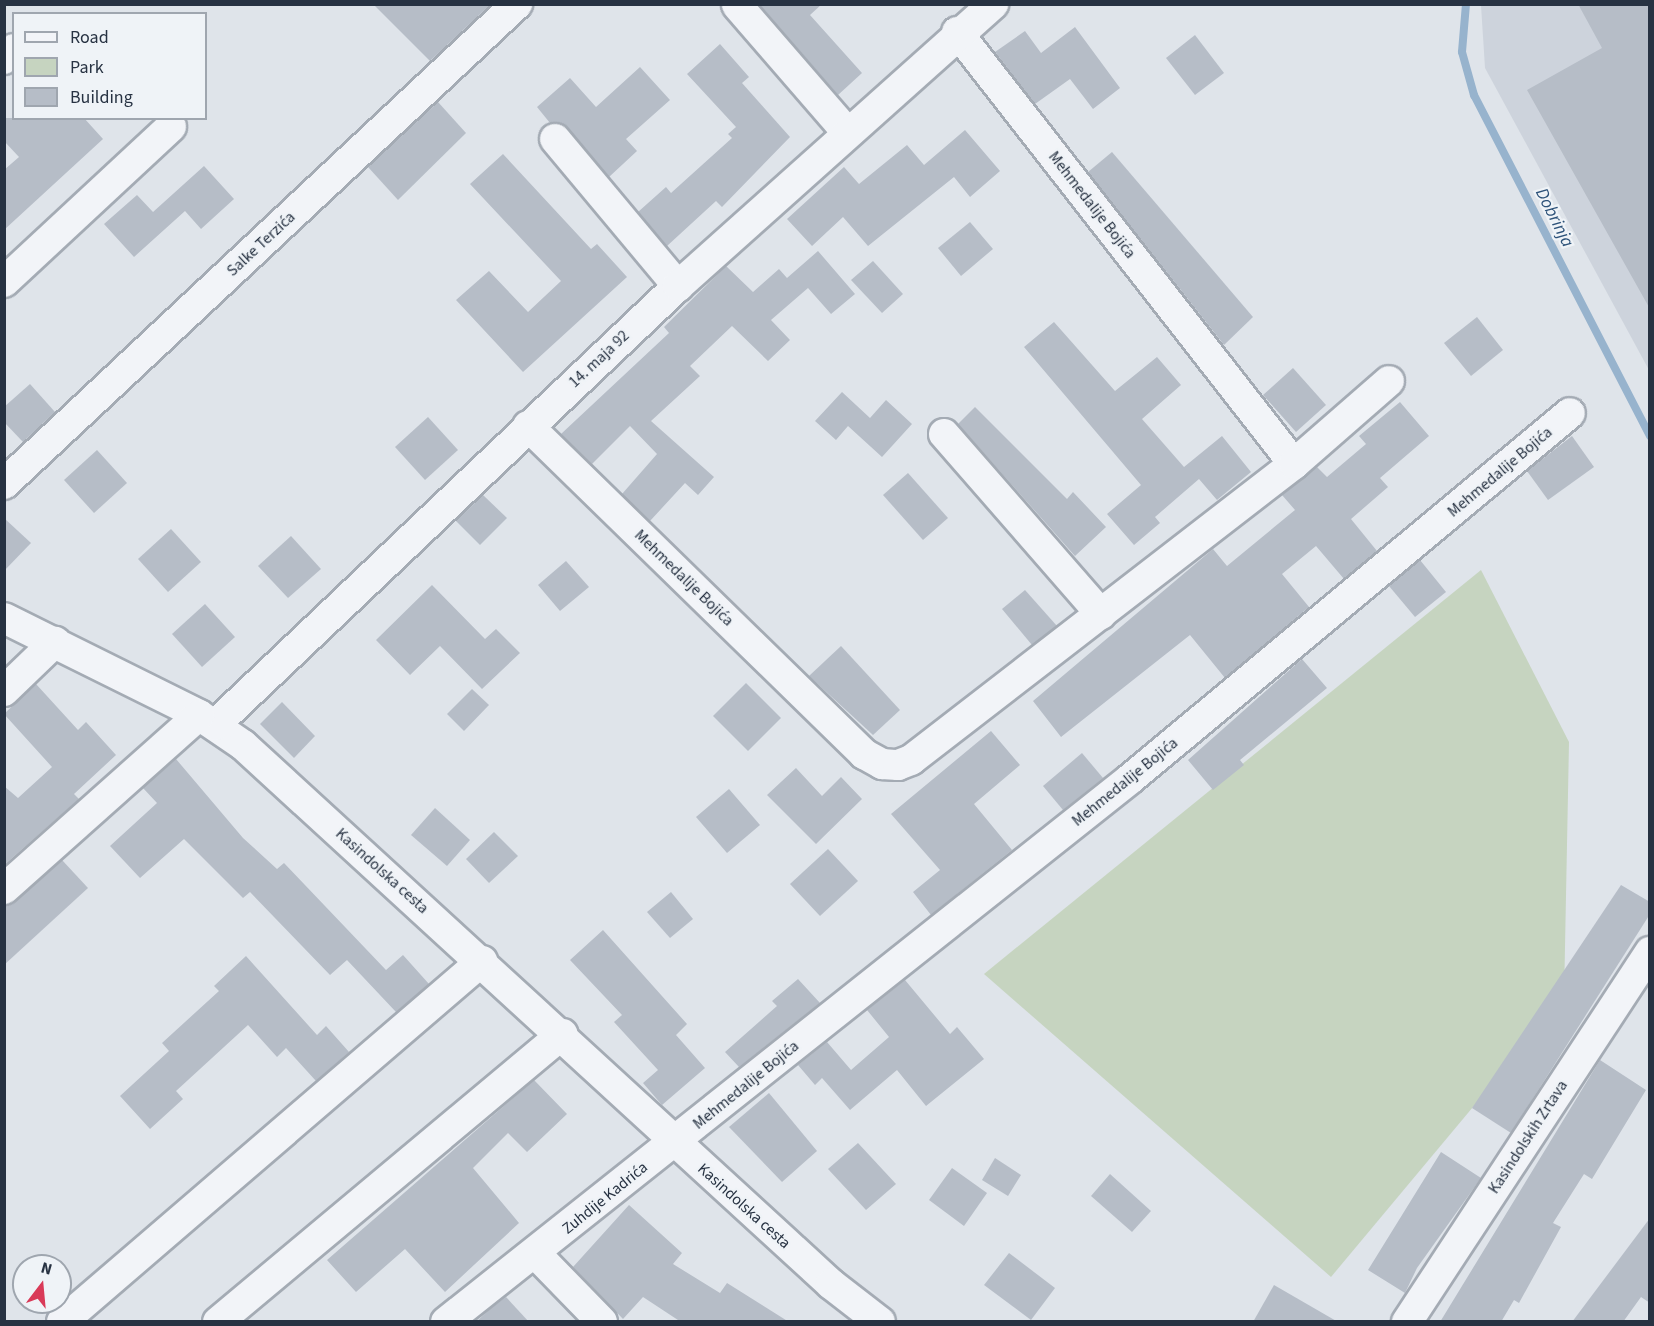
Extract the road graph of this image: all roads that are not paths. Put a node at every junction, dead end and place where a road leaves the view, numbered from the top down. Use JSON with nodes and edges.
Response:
{"nodes":[{"id":1,"x":517,"y":4,"type":"edge"},
{"id":2,"x":993,"y":4,"type":"edge"},
{"id":3,"x":737,"y":5,"type":"edge"},
{"id":4,"x":957,"y":32,"type":"junction"},
{"id":5,"x":171,"y":127,"type":"dead end"},
{"id":6,"x":847,"y":132,"type":"junction"},
{"id":7,"x":555,"y":139,"type":"dead end"},
{"id":8,"x":4,"y":282,"type":"edge"},
{"id":9,"x":678,"y":286,"type":"junction"},
{"id":10,"x":1389,"y":381,"type":"dead end"},
{"id":11,"x":1570,"y":413,"type":"dead end"},
{"id":12,"x":528,"y":426,"type":"junction"},
{"id":13,"x":944,"y":434,"type":"dead end"},
{"id":14,"x":1294,"y":464,"type":"junction"},
{"id":15,"x":4,"y":484,"type":"edge"},
{"id":16,"x":1101,"y":614,"type":"junction"},
{"id":17,"x":4,"y":618,"type":"edge"},
{"id":18,"x":55,"y":642,"type":"junction"},
{"id":19,"x":4,"y":691,"type":"edge"},
{"id":20,"x":207,"y":720,"type":"junction"},
{"id":21,"x":4,"y":889,"type":"edge"},
{"id":22,"x":1650,"y":952,"type":"edge"},
{"id":23,"x":482,"y":961,"type":"junction"},
{"id":24,"x":562,"y":1034,"type":"junction"},
{"id":25,"x":674,"y":1142,"type":"junction"},
{"id":26,"x":535,"y":1253,"type":"junction"},
{"id":27,"x":62,"y":1322,"type":"edge"},
{"id":28,"x":218,"y":1322,"type":"edge"},
{"id":29,"x":446,"y":1322,"type":"edge"},
{"id":30,"x":602,"y":1322,"type":"edge"},
{"id":31,"x":880,"y":1322,"type":"edge"},
{"id":32,"x":1407,"y":1322,"type":"edge"}],
"edges":[{"from":1,"to":15,"type":"street","name":"Salke Terzića"},
{"from":2,"to":4,"type":"street","name":"14. maja 92"},
{"from":3,"to":6,"type":"street"},
{"from":4,"to":6,"type":"street","name":"14. maja 92"},
{"from":4,"to":14,"type":"street","name":"Mehmedalije Bojića"},
{"from":5,"to":8,"type":"street"},
{"from":6,"to":9,"type":"street","name":"14. maja 92"},
{"from":7,"to":9,"type":"street"},
{"from":9,"to":12,"type":"street","name":"14. maja 92"},
{"from":10,"to":14,"type":"street","name":"Mehmedalije Bojića"},
{"from":11,"to":25,"type":"street","name":"Mehmedalije Bojića"},
{"from":12,"to":16,"type":"street","name":"Mehmedalije Bojića"},
{"from":12,"to":20,"type":"street","name":"14. maja 92"},
{"from":13,"to":16,"type":"street"},
{"from":14,"to":16,"type":"street","name":"Mehmedalije Bojića"},
{"from":17,"to":18,"type":"street","name":"Kasindolska cesta"},
{"from":18,"to":19,"type":"street"},
{"from":18,"to":20,"type":"street","name":"Kasindolska cesta"},
{"from":20,"to":21,"type":"street"},
{"from":20,"to":23,"type":"street","name":"Kasindolska cesta"},
{"from":22,"to":32,"type":"street","name":"Kasindolskih Zrtava"},
{"from":23,"to":24,"type":"street","name":"Kasindolska cesta"},
{"from":23,"to":27,"type":"street"},
{"from":24,"to":25,"type":"street","name":"Kasindolska cesta"},
{"from":24,"to":28,"type":"street"},
{"from":25,"to":26,"type":"street","name":"Zuhdije Kadrića"},
{"from":25,"to":31,"type":"street","name":"Kasindolska cesta"},
{"from":26,"to":29,"type":"street","name":"Zuhdije Kadrića"},
{"from":26,"to":30,"type":"street"}]}
